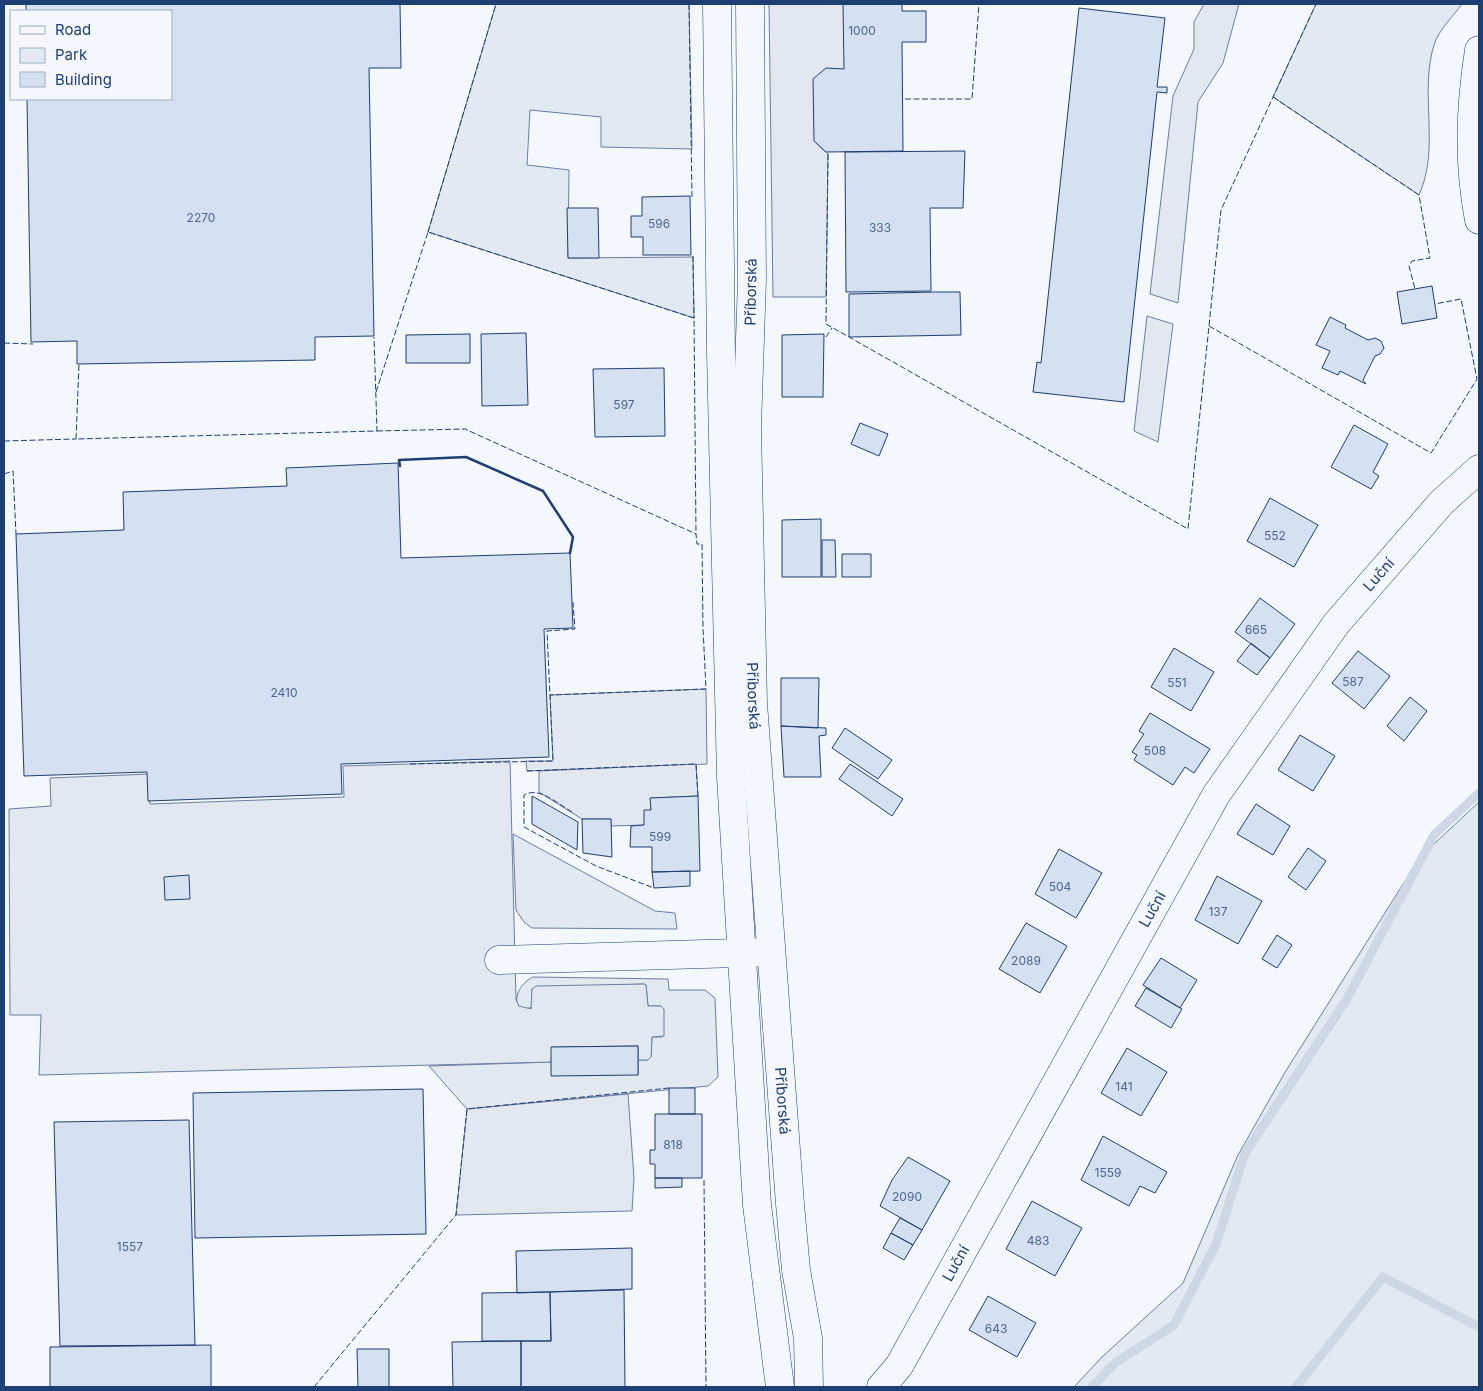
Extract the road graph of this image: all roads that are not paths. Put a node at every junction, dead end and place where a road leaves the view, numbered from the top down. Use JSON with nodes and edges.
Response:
{"nodes":[{"id":1,"x":717,"y":4,"type":"edge"},
{"id":2,"x":750,"y":4,"type":"edge"},
{"id":3,"x":1479,"y":50,"type":"edge"},
{"id":4,"x":1479,"y":220,"type":"edge"},
{"id":5,"x":1479,"y":469,"type":"edge"},
{"id":6,"x":770,"y":952,"type":"junction"},
{"id":7,"x":742,"y":953,"type":"junction"},
{"id":8,"x":499,"y":960,"type":"dead end"},
{"id":9,"x":780,"y":1387,"type":"edge"},
{"id":10,"x":809,"y":1387,"type":"edge"},
{"id":11,"x":881,"y":1387,"type":"edge"}],
"edges":[{"from":1,"to":7,"type":"main road","name":"Příborská"},
{"from":2,"to":6,"type":"main road","name":"Příborská"},
{"from":3,"to":4,"type":"main road"},
{"from":5,"to":11,"type":"main road","name":"Luční"},
{"from":6,"to":7,"type":"main road"},
{"from":6,"to":10,"type":"main road","name":"Příborská"},
{"from":7,"to":8,"type":"main road"},
{"from":7,"to":9,"type":"main road","name":"Příborská"}]}
